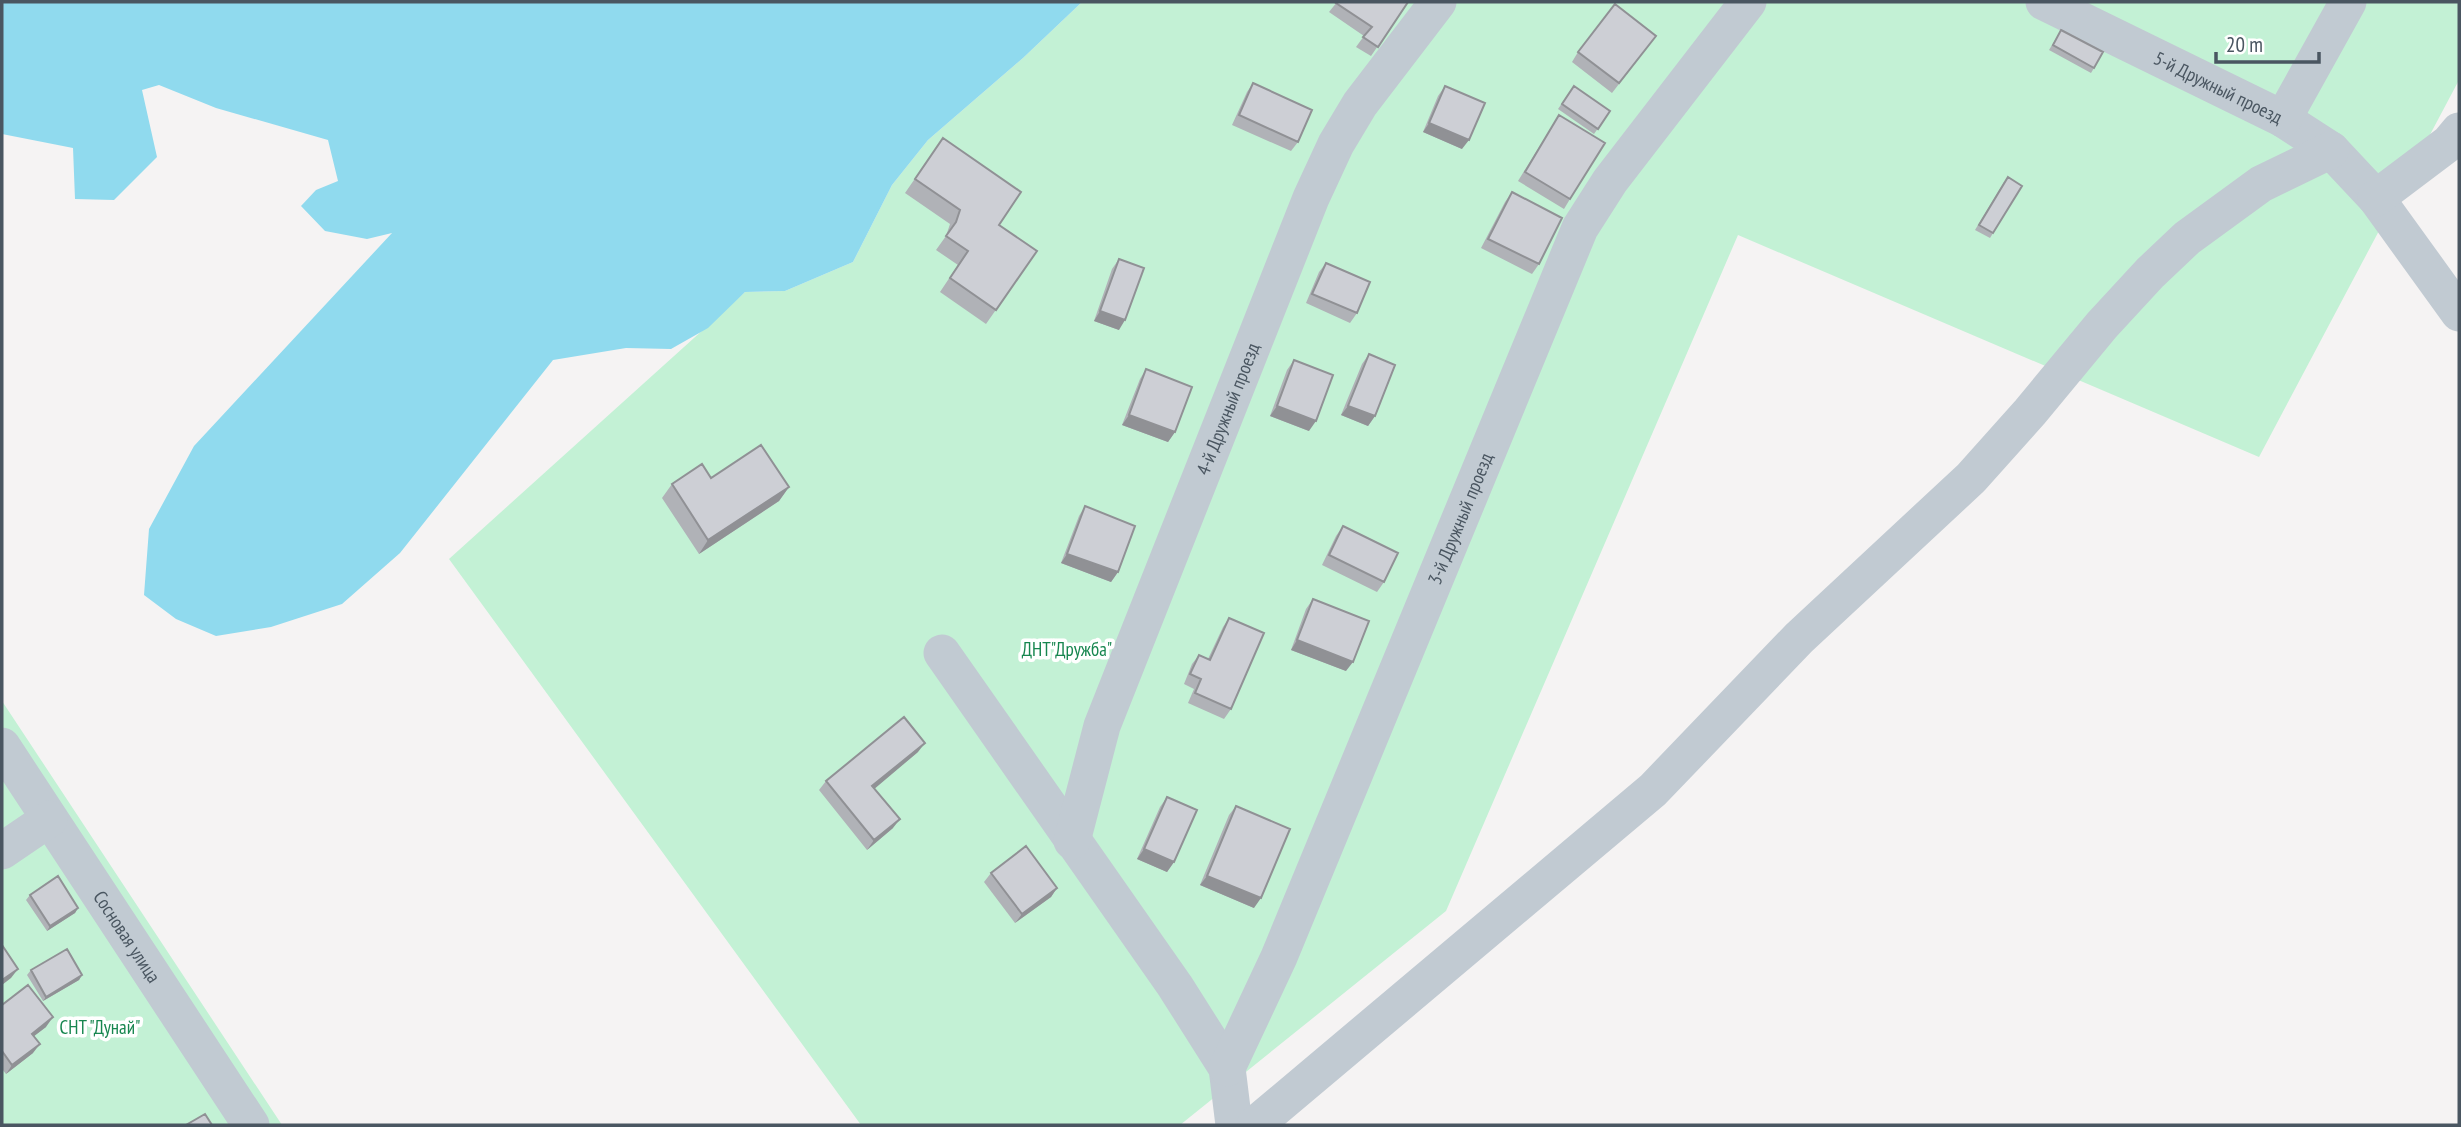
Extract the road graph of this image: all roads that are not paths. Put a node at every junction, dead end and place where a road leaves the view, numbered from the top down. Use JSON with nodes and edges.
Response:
{"nodes":[{"id":1,"x":1438,"y":2,"type":"edge"},
{"id":2,"x":1748,"y":2,"type":"edge"},
{"id":3,"x":2045,"y":2,"type":"edge"},
{"id":4,"x":2348,"y":2,"type":"edge"},
{"id":5,"x":2283,"y":119,"type":"junction"},
{"id":6,"x":2459,"y":131,"type":"edge"},
{"id":7,"x":2331,"y":150,"type":"junction"},
{"id":8,"x":2376,"y":198,"type":"junction"},
{"id":9,"x":2459,"y":313,"type":"edge"},
{"id":10,"x":942,"y":653,"type":"dead end"},
{"id":11,"x":2,"y":746,"type":"edge"},
{"id":12,"x":49,"y":819,"type":"junction"},
{"id":13,"x":1072,"y":841,"type":"junction"},
{"id":14,"x":2,"y":851,"type":"edge"},
{"id":15,"x":1227,"y":1068,"type":"junction"},
{"id":16,"x":251,"y":1125,"type":"edge"},
{"id":17,"x":1234,"y":1125,"type":"edge"},
{"id":18,"x":1255,"y":1125,"type":"edge"}],
"edges":[{"from":1,"to":13,"type":"street","name":"4-й Дружный проезд"},
{"from":2,"to":15,"type":"street","name":"3-й Дружный проезд"},
{"from":3,"to":5,"type":"street","name":"5-й Дружный проезд"},
{"from":4,"to":5,"type":"street"},
{"from":5,"to":7,"type":"street","name":"5-й Дружный проезд"},
{"from":6,"to":8,"type":"street"},
{"from":7,"to":8,"type":"street","name":"5-й Дружный проезд"},
{"from":7,"to":18,"type":"street"},
{"from":8,"to":9,"type":"street","name":"5-й Дружный проезд"},
{"from":10,"to":13,"type":"street"},
{"from":11,"to":12,"type":"street","name":"Сосновая улица"},
{"from":12,"to":14,"type":"street"},
{"from":12,"to":16,"type":"street","name":"Сосновая улица"},
{"from":13,"to":15,"type":"street"},
{"from":15,"to":17,"type":"street"}]}
